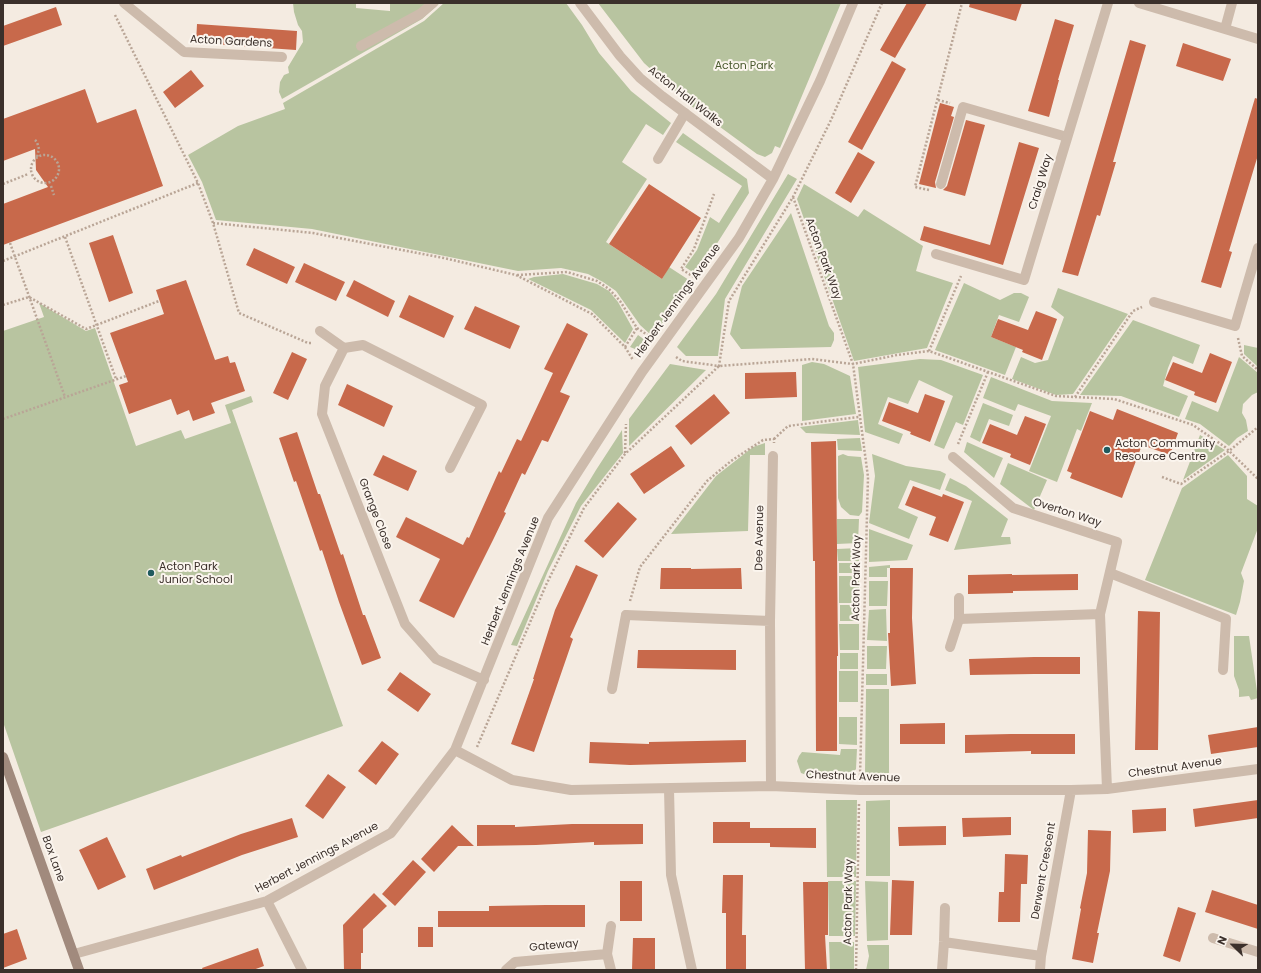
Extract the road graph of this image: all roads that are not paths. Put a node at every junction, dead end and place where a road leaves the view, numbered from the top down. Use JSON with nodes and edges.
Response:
{"nodes":[{"id":1,"x":124,"y":3,"type":"edge"},
{"id":2,"x":433,"y":3,"type":"edge"},
{"id":3,"x":580,"y":3,"type":"edge"},
{"id":4,"x":853,"y":3,"type":"edge"},
{"id":5,"x":1108,"y":3,"type":"edge"},
{"id":6,"x":1139,"y":3,"type":"edge"},
{"id":7,"x":1232,"y":3,"type":"edge"},
{"id":8,"x":1225,"y":29,"type":"junction"},
{"id":9,"x":1258,"y":39,"type":"edge"},
{"id":10,"x":361,"y":46,"type":"dead end"},
{"id":11,"x":282,"y":57,"type":"dead end"},
{"id":12,"x":685,"y":113,"type":"junction"},
{"id":13,"x":1067,"y":137,"type":"junction"},
{"id":14,"x":658,"y":159,"type":"dead end"},
{"id":15,"x":773,"y":179,"type":"junction"},
{"id":16,"x":941,"y":184,"type":"road end"},
{"id":17,"x":1258,"y":248,"type":"edge"},
{"id":18,"x":936,"y":254,"type":"dead end"},
{"id":19,"x":1154,"y":302,"type":"road end"},
{"id":20,"x":320,"y":331,"type":"dead end"},
{"id":21,"x":344,"y":348,"type":"junction"},
{"id":22,"x":773,"y":456,"type":"road end"},
{"id":23,"x":953,"y":457,"type":"road end"},
{"id":24,"x":450,"y":468,"type":"dead end"},
{"id":25,"x":1110,"y":573,"type":"junction"},
{"id":26,"x":959,"y":598,"type":"dead end"},
{"id":27,"x":1100,"y":614,"type":"junction"},
{"id":28,"x":959,"y":619,"type":"junction"},
{"id":29,"x":770,"y":621,"type":"junction"},
{"id":30,"x":950,"y":647,"type":"dead end"},
{"id":31,"x":1223,"y":670,"type":"dead end"},
{"id":32,"x":484,"y":680,"type":"junction"},
{"id":33,"x":612,"y":689,"type":"dead end"},
{"id":34,"x":455,"y":750,"type":"junction"},
{"id":35,"x":3,"y":757,"type":"edge"},
{"id":36,"x":1258,"y":769,"type":"edge"},
{"id":37,"x":770,"y":786,"type":"junction"},
{"id":38,"x":669,"y":789,"type":"junction"},
{"id":39,"x":1107,"y":789,"type":"junction"},
{"id":40,"x":1071,"y":790,"type":"junction"},
{"id":41,"x":267,"y":901,"type":"junction"},
{"id":42,"x":945,"y":908,"type":"dead end"},
{"id":43,"x":611,"y":926,"type":"dead end"},
{"id":44,"x":1213,"y":938,"type":"dead end"},
{"id":45,"x":944,"y":942,"type":"junction"},
{"id":46,"x":1258,"y":952,"type":"edge"},
{"id":47,"x":74,"y":954,"type":"junction"},
{"id":48,"x":607,"y":954,"type":"junction"},
{"id":49,"x":1041,"y":956,"type":"junction"},
{"id":50,"x":79,"y":970,"type":"edge"},
{"id":51,"x":302,"y":970,"type":"edge"},
{"id":52,"x":506,"y":970,"type":"edge"},
{"id":53,"x":611,"y":970,"type":"edge"},
{"id":54,"x":692,"y":970,"type":"edge"},
{"id":55,"x":942,"y":970,"type":"edge"},
{"id":56,"x":1040,"y":970,"type":"edge"}],
"edges":[{"from":1,"to":11,"type":"street","name":"Acton Gardens"},
{"from":2,"to":10,"type":"street"},
{"from":3,"to":12,"type":"street","name":"Acton Hall Walks"},
{"from":4,"to":15,"type":"street","name":"Herbert Jennings Avenue"},
{"from":5,"to":13,"type":"street","name":"Craig Way"},
{"from":6,"to":8,"type":"street"},
{"from":7,"to":8,"type":"street"},
{"from":8,"to":9,"type":"street"},
{"from":12,"to":14,"type":"street"},
{"from":12,"to":15,"type":"street","name":"Acton Hall Walks"},
{"from":13,"to":16,"type":"street"},
{"from":13,"to":18,"type":"street","name":"Craig Way"},
{"from":15,"to":32,"type":"street","name":"Herbert Jennings Avenue"},
{"from":17,"to":19,"type":"street"},
{"from":20,"to":21,"type":"street"},
{"from":21,"to":24,"type":"street"},
{"from":21,"to":32,"type":"street","name":"Grange Close"},
{"from":22,"to":29,"type":"street","name":"Dee Avenue"},
{"from":23,"to":25,"type":"street","name":"Overton Way"},
{"from":25,"to":27,"type":"street","name":"Overton Way"},
{"from":25,"to":31,"type":"street"},
{"from":26,"to":28,"type":"street"},
{"from":27,"to":28,"type":"street"},
{"from":27,"to":39,"type":"street","name":"Overton Way"},
{"from":28,"to":30,"type":"street"},
{"from":29,"to":33,"type":"street"},
{"from":29,"to":37,"type":"street","name":"Dee Avenue"},
{"from":32,"to":34,"type":"street","name":"Herbert Jennings Avenue"},
{"from":34,"to":38,"type":"street","name":"Chestnut Avenue"},
{"from":34,"to":41,"type":"street","name":"Herbert Jennings Avenue"},
{"from":35,"to":47,"type":"street","name":"Box Lane"},
{"from":36,"to":39,"type":"street","name":"Chestnut Avenue"},
{"from":37,"to":38,"type":"street","name":"Chestnut Avenue"},
{"from":37,"to":40,"type":"street","name":"Chestnut Avenue"},
{"from":38,"to":54,"type":"street"},
{"from":39,"to":40,"type":"street","name":"Chestnut Avenue"},
{"from":40,"to":49,"type":"street","name":"Derwent Crescent"},
{"from":41,"to":47,"type":"street","name":"Herbert Jennings Avenue"},
{"from":41,"to":51,"type":"street"},
{"from":42,"to":45,"type":"street"},
{"from":43,"to":48,"type":"street"},
{"from":44,"to":46,"type":"street"},
{"from":45,"to":49,"type":"street"},
{"from":45,"to":55,"type":"street"},
{"from":47,"to":50,"type":"street","name":"Box Lane"},
{"from":48,"to":52,"type":"street","name":"Gateway"},
{"from":48,"to":53,"type":"street"},
{"from":49,"to":56,"type":"street","name":"Derwent Crescent"}]}
